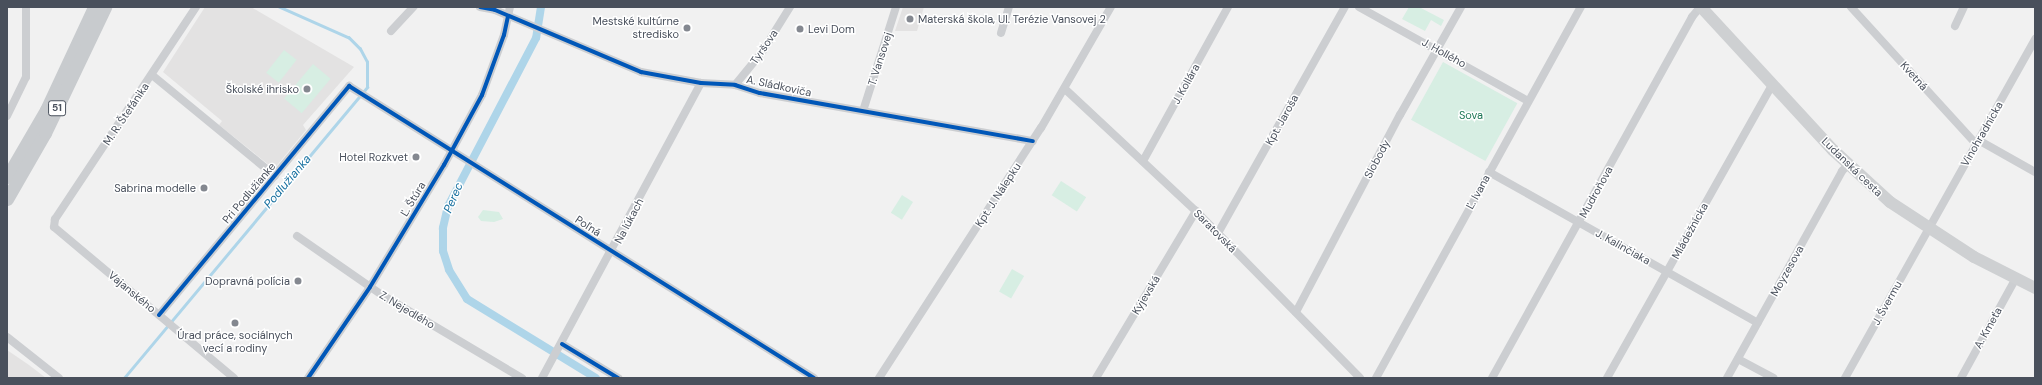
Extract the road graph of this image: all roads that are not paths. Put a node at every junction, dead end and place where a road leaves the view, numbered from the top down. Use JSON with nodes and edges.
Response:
{"nodes":[{"id":1,"x":26,"y":7,"type":"edge"},
{"id":2,"x":94,"y":7,"type":"edge"},
{"id":3,"x":105,"y":7,"type":"edge"},
{"id":4,"x":196,"y":7,"type":"edge"},
{"id":5,"x":413,"y":7,"type":"edge"},
{"id":6,"x":480,"y":7,"type":"edge"},
{"id":7,"x":510,"y":7,"type":"edge"},
{"id":8,"x":790,"y":7,"type":"edge"},
{"id":9,"x":896,"y":7,"type":"edge"},
{"id":10,"x":1009,"y":7,"type":"edge"},
{"id":11,"x":1110,"y":7,"type":"edge"},
{"id":12,"x":1228,"y":7,"type":"edge"},
{"id":13,"x":1345,"y":7,"type":"edge"},
{"id":14,"x":1359,"y":7,"type":"edge"},
{"id":15,"x":1461,"y":7,"type":"edge"},
{"id":16,"x":1581,"y":7,"type":"edge"},
{"id":17,"x":1701,"y":7,"type":"edge"},
{"id":18,"x":1850,"y":7,"type":"edge"},
{"id":19,"x":1964,"y":7,"type":"edge"},
{"id":20,"x":508,"y":16,"type":"junction"},
{"id":21,"x":1954,"y":26,"type":"dead end"},
{"id":22,"x":391,"y":31,"type":"dead end"},
{"id":23,"x":1001,"y":33,"type":"dead end"},
{"id":24,"x":2035,"y":39,"type":"edge"},
{"id":25,"x":1437,"y":49,"type":"junction"},
{"id":26,"x":152,"y":75,"type":"junction"},
{"id":27,"x":698,"y":83,"type":"junction"},
{"id":28,"x":735,"y":85,"type":"junction"},
{"id":29,"x":1772,"y":85,"type":"junction"},
{"id":30,"x":353,"y":88,"type":"joint"},
{"id":31,"x":1065,"y":89,"type":"junction"},
{"id":32,"x":1528,"y":101,"type":"junction"},
{"id":33,"x":863,"y":111,"type":"junction"},
{"id":34,"x":7,"y":116,"type":"edge"},
{"id":35,"x":1033,"y":141,"type":"junction"},
{"id":36,"x":1978,"y":143,"type":"junction"},
{"id":37,"x":452,"y":151,"type":"junction"},
{"id":38,"x":1143,"y":161,"type":"junction"},
{"id":39,"x":1848,"y":165,"type":"junction"},
{"id":40,"x":1489,"y":172,"type":"junction"},
{"id":41,"x":2035,"y":172,"type":"edge"},
{"id":42,"x":275,"y":176,"type":"junction"},
{"id":43,"x":7,"y":177,"type":"edge"},
{"id":44,"x":7,"y":199,"type":"edge"},
{"id":45,"x":1196,"y":211,"type":"junction"},
{"id":46,"x":55,"y":219,"type":"joint"},
{"id":47,"x":1579,"y":223,"type":"junction"},
{"id":48,"x":1929,"y":229,"type":"junction"},
{"id":49,"x":1218,"y":233,"type":"junction"},
{"id":50,"x":297,"y":236,"type":"dead end"},
{"id":51,"x":612,"y":252,"type":"junction"},
{"id":52,"x":1667,"y":272,"type":"junction"},
{"id":53,"x":2016,"y":278,"type":"junction"},
{"id":54,"x":370,"y":287,"type":"junction"},
{"id":55,"x":2035,"y":288,"type":"edge"},
{"id":56,"x":1296,"y":312,"type":"junction"},
{"id":57,"x":161,"y":317,"type":"junction"},
{"id":58,"x":1758,"y":323,"type":"junction"},
{"id":59,"x":7,"y":337,"type":"edge"},
{"id":60,"x":561,"y":346,"type":"junction"},
{"id":61,"x":1738,"y":359,"type":"junction"},
{"id":62,"x":59,"y":378,"type":"edge"},
{"id":63,"x":234,"y":378,"type":"edge"},
{"id":64,"x":308,"y":378,"type":"edge"},
{"id":65,"x":522,"y":378,"type":"edge"},
{"id":66,"x":542,"y":378,"type":"edge"},
{"id":67,"x":618,"y":378,"type":"edge"},
{"id":68,"x":814,"y":378,"type":"edge"},
{"id":69,"x":879,"y":378,"type":"edge"},
{"id":70,"x":1096,"y":378,"type":"edge"},
{"id":71,"x":1360,"y":378,"type":"edge"},
{"id":72,"x":1376,"y":378,"type":"edge"},
{"id":73,"x":1492,"y":378,"type":"edge"},
{"id":74,"x":1607,"y":378,"type":"edge"},
{"id":75,"x":1727,"y":378,"type":"edge"},
{"id":76,"x":1773,"y":378,"type":"edge"},
{"id":77,"x":1846,"y":378,"type":"edge"},
{"id":78,"x":1961,"y":378,"type":"edge"}],
"edges":[{"from":1,"to":34,"type":"street"},
{"from":2,"to":43,"type":"main road","number":"51"},
{"from":3,"to":44,"type":"main road","number":"51"},
{"from":4,"to":26,"type":"street","name":"M. R. Štefánika"},
{"from":5,"to":22,"type":"street"},
{"from":6,"to":20,"type":"street","name":"A. Sládkoviča"},
{"from":7,"to":20,"type":"street","name":"Ľ. Štúra"},
{"from":8,"to":28,"type":"street","name":"Tyršova"},
{"from":9,"to":33,"type":"street","name":"T. Vansovej"},
{"from":10,"to":23,"type":"street"},
{"from":11,"to":31,"type":"street","name":"Kpt. J. Nálepku"},
{"from":12,"to":38,"type":"street","name":"J. Kollára"},
{"from":13,"to":49,"type":"street","name":"Kpt. Jaroša"},
{"from":14,"to":25,"type":"street","name":"J. Hollého"},
{"from":15,"to":25,"type":"street","name":"Slobody"},
{"from":16,"to":32,"type":"street","name":"Ľ. Ivana"},
{"from":17,"to":29,"type":"street","name":"Ludanská cesta"},
{"from":17,"to":47,"type":"street","name":"Mudroňova"},
{"from":18,"to":36,"type":"street","name":"Kvetná"},
{"from":19,"to":21,"type":"street"},
{"from":20,"to":27,"type":"street","name":"A. Sládkoviča"},
{"from":20,"to":37,"type":"street","name":"Ľ. Štúra"},
{"from":24,"to":36,"type":"street","name":"Vinohradnícka"},
{"from":25,"to":32,"type":"street","name":"J. Hollého"},
{"from":25,"to":56,"type":"street","name":"Slobody"},
{"from":26,"to":42,"type":"street","name":"Pri Podlužianke"},
{"from":26,"to":46,"type":"street","name":"M. R. Štefánika"},
{"from":27,"to":28,"type":"street","name":"A. Sládkoviča"},
{"from":27,"to":51,"type":"street","name":"Na lúkach"},
{"from":28,"to":33,"type":"street","name":"A. Sládkoviča"},
{"from":29,"to":39,"type":"street","name":"Ludanská cesta"},
{"from":29,"to":52,"type":"street","name":"Mládežnícka"},
{"from":30,"to":37,"type":"street","name":"Poľná"},
{"from":30,"to":42,"type":"street","name":"Pri Podlužianke"},
{"from":31,"to":35,"type":"street","name":"Kpt. J. Nálepku"},
{"from":31,"to":38,"type":"street","name":"Saratovská"},
{"from":32,"to":40,"type":"street","name":"Ľ. Ivana"},
{"from":33,"to":35,"type":"street","name":"A. Sládkoviča"},
{"from":35,"to":69,"type":"street","name":"Kpt. J. Nálepku"},
{"from":36,"to":41,"type":"street","name":"Kvetná"},
{"from":36,"to":48,"type":"street","name":"Vinohradnícka"},
{"from":37,"to":51,"type":"street","name":"Poľná"},
{"from":37,"to":54,"type":"street","name":"Ľ. Štúra"},
{"from":38,"to":45,"type":"street","name":"Saratovská"},
{"from":39,"to":48,"type":"street","name":"Ludanská cesta"},
{"from":39,"to":58,"type":"street","name":"Moyzesova"},
{"from":40,"to":47,"type":"street","name":"J. Kalinčiaka"},
{"from":40,"to":72,"type":"street","name":"Ľ. Ivana"},
{"from":42,"to":57,"type":"street","name":"Pri Podlužianke"},
{"from":45,"to":49,"type":"street","name":"Saratovská"},
{"from":45,"to":70,"type":"street","name":"Kyjevská"},
{"from":46,"to":57,"type":"street","name":"Vajanského"},
{"from":47,"to":52,"type":"street","name":"J. Kalinčiaka"},
{"from":47,"to":73,"type":"street","name":"Mudroňova"},
{"from":48,"to":53,"type":"street","name":"Ludanská cesta"},
{"from":48,"to":77,"type":"street","name":"J. Švermu"},
{"from":49,"to":56,"type":"street","name":"Saratovská"},
{"from":50,"to":54,"type":"street","name":"Z. Nejedlého"},
{"from":51,"to":60,"type":"street","name":"Na lúkach"},
{"from":51,"to":68,"type":"street","name":"Poľná"},
{"from":52,"to":58,"type":"street","name":"J. Kalinčiaka"},
{"from":52,"to":74,"type":"street","name":"Mládežnícka"},
{"from":53,"to":55,"type":"street","name":"Ludanská cesta"},
{"from":53,"to":78,"type":"street","name":"A. Kmeťa"},
{"from":54,"to":64,"type":"street","name":"Ľ. Štúra"},
{"from":54,"to":65,"type":"street","name":"Z. Nejedlého"},
{"from":56,"to":71,"type":"street","name":"Saratovská"},
{"from":57,"to":63,"type":"street","name":"Vajanského"},
{"from":58,"to":61,"type":"street","name":"Moyzesova"},
{"from":59,"to":62,"type":"street"},
{"from":60,"to":66,"type":"street","name":"Na lúkach"},
{"from":60,"to":67,"type":"street"},
{"from":61,"to":75,"type":"street","name":"Moyzesova"},
{"from":61,"to":76,"type":"street"}]}
